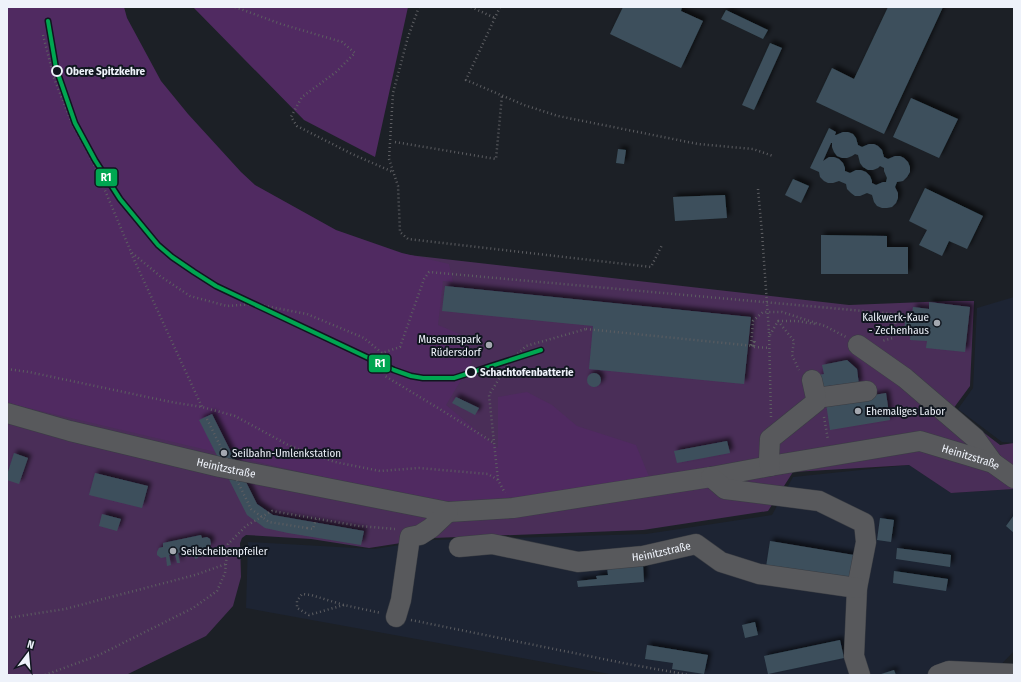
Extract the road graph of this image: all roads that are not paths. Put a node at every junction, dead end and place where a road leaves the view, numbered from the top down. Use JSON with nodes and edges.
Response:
{"nodes":[{"id":1,"x":858,"y":346,"type":"road end"},
{"id":2,"x":867,"y":392,"type":"dead end"},
{"id":3,"x":7,"y":414,"type":"edge"},
{"id":4,"x":1014,"y":457,"type":"edge"},
{"id":5,"x":993,"y":462,"type":"junction"},
{"id":6,"x":770,"y":466,"type":"junction"},
{"id":7,"x":711,"y":477,"type":"junction"},
{"id":8,"x":1014,"y":478,"type":"edge"},
{"id":9,"x":448,"y":512,"type":"junction"},
{"id":10,"x":459,"y":547,"type":"dead end"},
{"id":11,"x":857,"y":588,"type":"junction"},
{"id":12,"x":396,"y":617,"type":"road end"},
{"id":13,"x":1014,"y":674,"type":"edge"},
{"id":14,"x":860,"y":675,"type":"edge"},
{"id":15,"x":938,"y":675,"type":"edge"}],
"edges":[{"from":1,"to":5,"type":"lane"},
{"from":2,"to":6,"type":"lane"},
{"from":3,"to":9,"type":"lane","name":"Heinitzstraße"},
{"from":4,"to":5,"type":"lane"},
{"from":5,"to":6,"type":"lane","name":"Heinitzstraße"},
{"from":5,"to":8,"type":"lane","name":"Heinitzstraße"},
{"from":6,"to":7,"type":"lane","name":"Heinitzstraße"},
{"from":7,"to":9,"type":"lane","name":"Heinitzstraße"},
{"from":7,"to":11,"type":"lane"},
{"from":9,"to":12,"type":"lane"},
{"from":10,"to":11,"type":"lane","name":"Heinitzstraße"},
{"from":11,"to":14,"type":"lane"},
{"from":13,"to":15,"type":"lane"}]}
